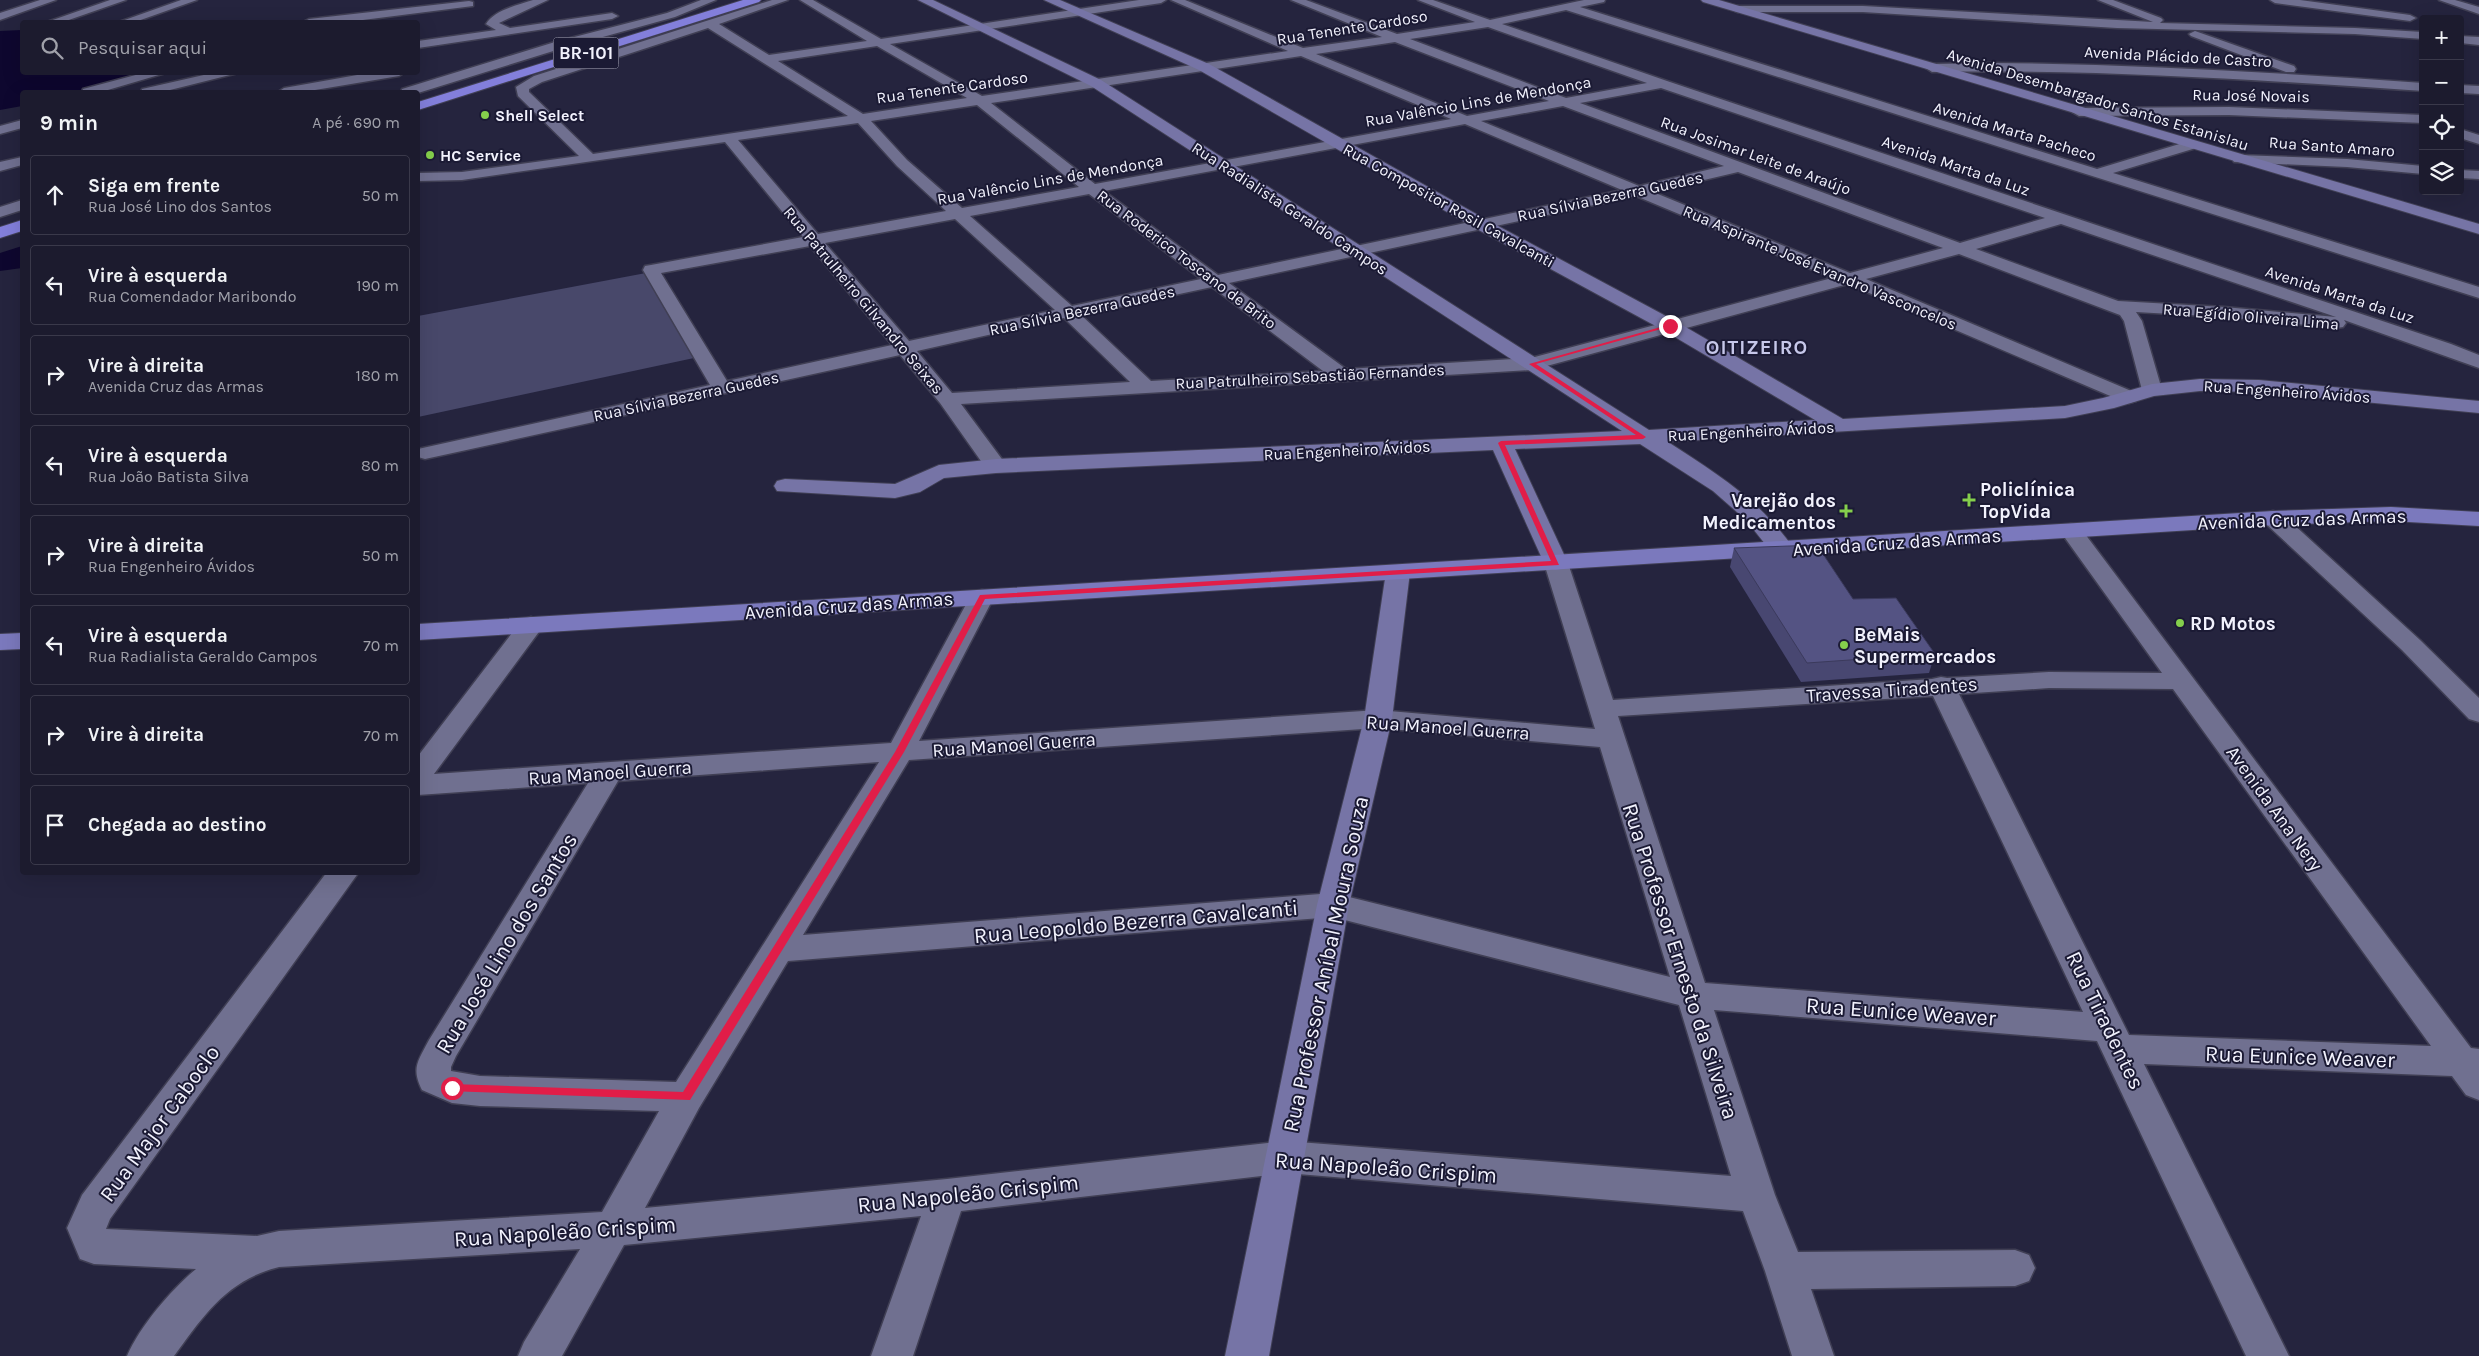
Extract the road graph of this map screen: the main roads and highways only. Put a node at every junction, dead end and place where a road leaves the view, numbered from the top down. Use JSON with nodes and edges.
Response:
{"nodes":[{"id":1,"x":742,"y":0,"type":"edge"},
{"id":2,"x":755,"y":0,"type":"edge"},
{"id":3,"x":420,"y":100,"type":"edge"},
{"id":4,"x":420,"y":105,"type":"edge"},
{"id":5,"x":20,"y":226,"type":"edge"},
{"id":6,"x":0,"y":232,"type":"edge"},
{"id":7,"x":20,"y":234,"type":"edge"},
{"id":8,"x":0,"y":241,"type":"edge"},
{"id":9,"x":2479,"y":509,"type":"edge"},
{"id":10,"x":2479,"y":519,"type":"edge"},
{"id":11,"x":1777,"y":542,"type":"junction"},
{"id":12,"x":1553,"y":556,"type":"junction"},
{"id":13,"x":420,"y":617,"type":"edge"},
{"id":14,"x":420,"y":632,"type":"edge"},
{"id":15,"x":20,"y":641,"type":"edge"},
{"id":16,"x":0,"y":642,"type":"edge"},
{"id":17,"x":20,"y":656,"type":"edge"},
{"id":18,"x":0,"y":657,"type":"edge"}],
"edges":[{"from":1,"to":3,"type":"highway","number":"BR-101"},
{"from":2,"to":4,"type":"highway","number":"BR-101"},
{"from":5,"to":6,"type":"highway"},
{"from":7,"to":8,"type":"highway"},
{"from":9,"to":11,"type":"main road","name":"Avenida Cruz das Armas"},
{"from":10,"to":11,"type":"main road","name":"Avenida Cruz das Armas"},
{"from":11,"to":12,"type":"main road","name":"Avenida Cruz das Armas"},
{"from":12,"to":13,"type":"main road","name":"Avenida Cruz das Armas"},
{"from":12,"to":14,"type":"main road","name":"Avenida Cruz das Armas"},
{"from":15,"to":16,"type":"main road"},
{"from":17,"to":18,"type":"main road"}]}
